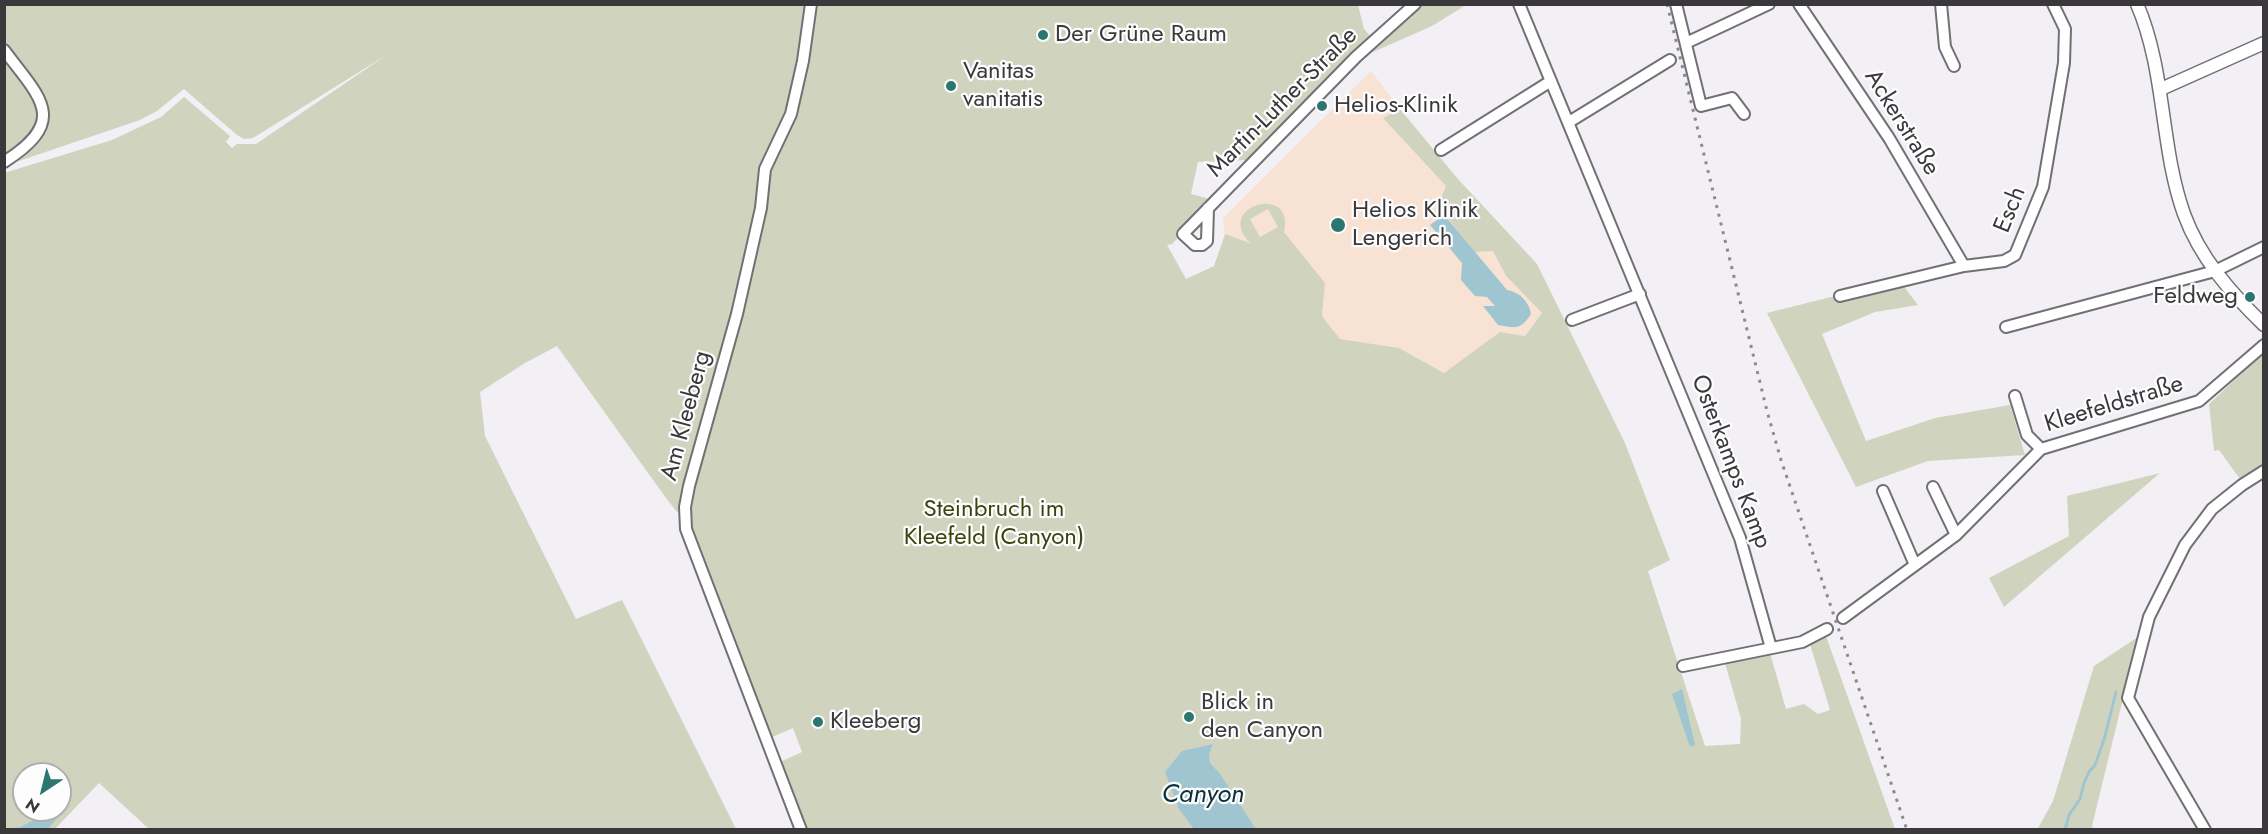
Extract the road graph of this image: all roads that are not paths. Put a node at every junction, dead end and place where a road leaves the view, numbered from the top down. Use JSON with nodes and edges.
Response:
{"nodes":[{"id":1,"x":811,"y":4,"type":"edge"},
{"id":2,"x":1415,"y":4,"type":"edge"},
{"id":3,"x":1519,"y":4,"type":"edge"},
{"id":4,"x":1676,"y":4,"type":"edge"},
{"id":5,"x":1769,"y":4,"type":"edge"},
{"id":6,"x":1799,"y":4,"type":"edge"},
{"id":7,"x":1941,"y":4,"type":"edge"},
{"id":8,"x":2053,"y":4,"type":"edge"},
{"id":9,"x":2137,"y":4,"type":"edge"},
{"id":10,"x":1686,"y":43,"type":"junction"},
{"id":11,"x":2264,"y":43,"type":"edge"},
{"id":12,"x":4,"y":50,"type":"edge"},
{"id":13,"x":1670,"y":60,"type":"dead end"},
{"id":14,"x":1954,"y":66,"type":"dead end"},
{"id":15,"x":1551,"y":81,"type":"junction"},
{"id":16,"x":2161,"y":88,"type":"junction"},
{"id":17,"x":1744,"y":114,"type":"dead end"},
{"id":18,"x":1569,"y":122,"type":"junction"},
{"id":19,"x":1441,"y":150,"type":"dead end"},
{"id":20,"x":4,"y":162,"type":"edge"},
{"id":21,"x":1208,"y":208,"type":"dead end"},
{"id":22,"x":2264,"y":247,"type":"edge"},
{"id":23,"x":1964,"y":266,"type":"junction"},
{"id":24,"x":2215,"y":271,"type":"junction"},
{"id":25,"x":1640,"y":294,"type":"junction"},
{"id":26,"x":1840,"y":296,"type":"dead end"},
{"id":27,"x":1572,"y":320,"type":"dead end"},
{"id":28,"x":2264,"y":326,"type":"edge"},
{"id":29,"x":2006,"y":327,"type":"dead end"},
{"id":30,"x":2264,"y":345,"type":"edge"},
{"id":31,"x":2015,"y":396,"type":"dead end"},
{"id":32,"x":2041,"y":448,"type":"junction"},
{"id":33,"x":2264,"y":471,"type":"edge"},
{"id":34,"x":1933,"y":487,"type":"dead end"},
{"id":35,"x":1883,"y":491,"type":"dead end"},
{"id":36,"x":1956,"y":535,"type":"junction"},
{"id":37,"x":1915,"y":565,"type":"junction"},
{"id":38,"x":1843,"y":618,"type":"dead end"},
{"id":39,"x":1827,"y":629,"type":"dead end"},
{"id":40,"x":1771,"y":648,"type":"junction"},
{"id":41,"x":1683,"y":666,"type":"dead end"},
{"id":42,"x":801,"y":830,"type":"edge"},
{"id":43,"x":2205,"y":830,"type":"edge"}],
"edges":[{"from":1,"to":42,"type":"street","name":"Am Kleeberg"},
{"from":2,"to":21,"type":"street","name":"Martin-Luther-Straße"},
{"from":3,"to":15,"type":"street","name":"Osterkamps Kamp"},
{"from":4,"to":10,"type":"street"},
{"from":5,"to":10,"type":"street"},
{"from":6,"to":23,"type":"street","name":"Ackerstraße"},
{"from":7,"to":14,"type":"street"},
{"from":8,"to":23,"type":"street","name":"Esch"},
{"from":9,"to":16,"type":"street"},
{"from":10,"to":17,"type":"street"},
{"from":11,"to":16,"type":"street"},
{"from":12,"to":20,"type":"street"},
{"from":13,"to":18,"type":"street"},
{"from":15,"to":18,"type":"street","name":"Osterkamps Kamp"},
{"from":15,"to":19,"type":"street"},
{"from":16,"to":24,"type":"street"},
{"from":18,"to":25,"type":"street","name":"Osterkamps Kamp"},
{"from":22,"to":24,"type":"street"},
{"from":23,"to":26,"type":"street","name":"Esch"},
{"from":24,"to":28,"type":"street"},
{"from":24,"to":29,"type":"street"},
{"from":25,"to":27,"type":"street"},
{"from":25,"to":40,"type":"street","name":"Osterkamps Kamp"},
{"from":30,"to":32,"type":"street","name":"Kleefeldstraße"},
{"from":31,"to":32,"type":"street"},
{"from":32,"to":36,"type":"street","name":"Kleefeldstraße"},
{"from":33,"to":43,"type":"street"},
{"from":34,"to":36,"type":"street"},
{"from":35,"to":37,"type":"street"},
{"from":36,"to":37,"type":"street","name":"Kleefeldstraße"},
{"from":37,"to":38,"type":"street","name":"Kleefeldstraße"},
{"from":39,"to":40,"type":"street"},
{"from":40,"to":41,"type":"street"}]}
